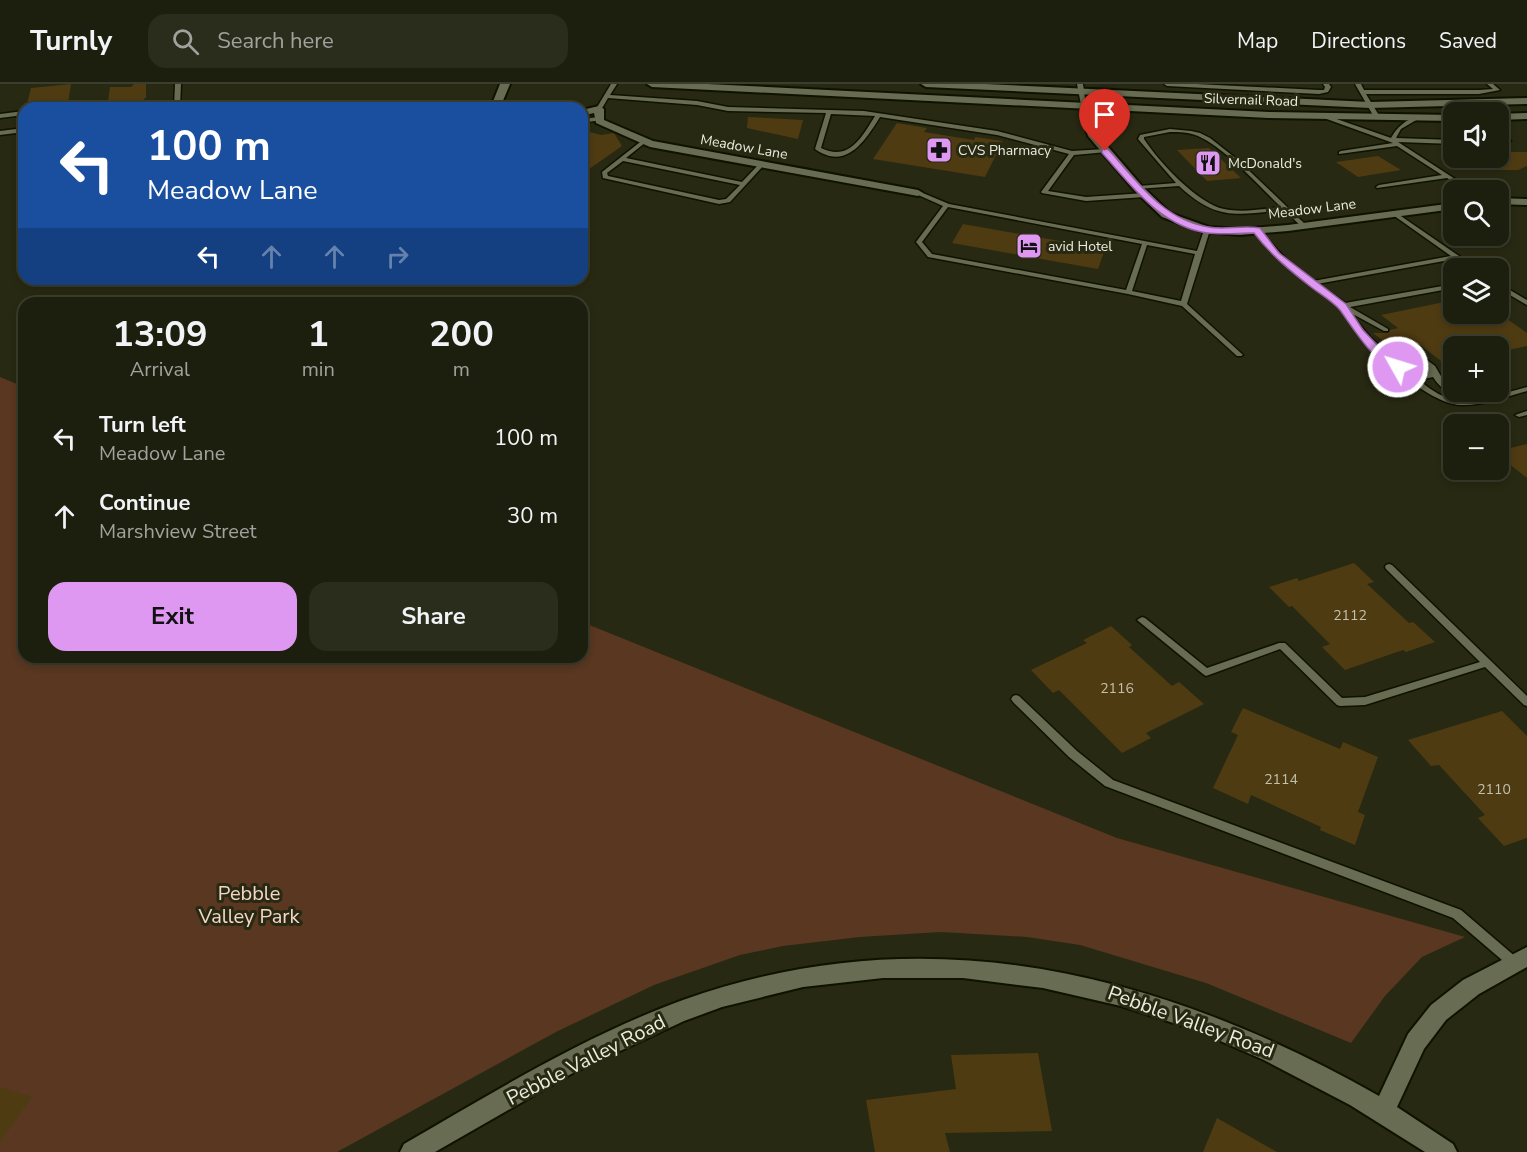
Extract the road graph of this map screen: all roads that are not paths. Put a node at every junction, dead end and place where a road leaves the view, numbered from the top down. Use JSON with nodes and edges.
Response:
{"nodes":[{"id":1,"x":178,"y":84,"type":"edge"},
{"id":2,"x":505,"y":84,"type":"edge"},
{"id":3,"x":614,"y":84,"type":"edge"},
{"id":4,"x":652,"y":84,"type":"edge"},
{"id":5,"x":926,"y":84,"type":"edge"},
{"id":6,"x":1167,"y":84,"type":"edge"},
{"id":7,"x":1326,"y":84,"type":"edge"},
{"id":8,"x":1358,"y":84,"type":"edge"},
{"id":9,"x":1392,"y":84,"type":"edge"},
{"id":10,"x":1490,"y":84,"type":"edge"},
{"id":11,"x":1197,"y":85,"type":"edge"},
{"id":12,"x":1222,"y":85,"type":"edge"},
{"id":13,"x":1255,"y":86,"type":"edge"},
{"id":14,"x":1081,"y":88,"type":"edge"},
{"id":15,"x":1363,"y":93,"type":"junction"},
{"id":16,"x":1399,"y":93,"type":"junction"},
{"id":17,"x":606,"y":96,"type":"junction"},
{"id":18,"x":1527,"y":101,"type":"edge"},
{"id":19,"x":177,"y":102,"type":"edge"},
{"id":20,"x":498,"y":102,"type":"edge"},
{"id":21,"x":1084,"y":105,"type":"junction"},
{"id":22,"x":1370,"y":105,"type":"junction"},
{"id":23,"x":829,"y":112,"type":"junction"},
{"id":24,"x":588,"y":113,"type":"edge"},
{"id":25,"x":18,"y":114,"type":"edge"},
{"id":26,"x":599,"y":114,"type":"junction"},
{"id":27,"x":879,"y":115,"type":"junction"},
{"id":28,"x":0,"y":116,"type":"edge"},
{"id":29,"x":1527,"y":116,"type":"edge"},
{"id":30,"x":1326,"y":117,"type":"junction"},
{"id":31,"x":1377,"y":117,"type":"junction"},
{"id":32,"x":1509,"y":117,"type":"edge"},
{"id":33,"x":1416,"y":118,"type":"junction"},
{"id":34,"x":1443,"y":118,"type":"edge"},
{"id":35,"x":588,"y":119,"type":"edge"},
{"id":36,"x":18,"y":131,"type":"edge"},
{"id":37,"x":0,"y":133,"type":"edge"},
{"id":38,"x":1392,"y":140,"type":"junction"},
{"id":39,"x":644,"y":141,"type":"junction"},
{"id":40,"x":1443,"y":142,"type":"edge"},
{"id":41,"x":1399,"y":144,"type":"junction"},
{"id":42,"x":1105,"y":151,"type":"junction"},
{"id":43,"x":1072,"y":153,"type":"junction"},
{"id":44,"x":1341,"y":153,"type":"dead end"},
{"id":45,"x":622,"y":159,"type":"junction"},
{"id":46,"x":761,"y":165,"type":"junction"},
{"id":47,"x":1448,"y":176,"type":"junction"},
{"id":48,"x":1454,"y":180,"type":"edge"},
{"id":49,"x":744,"y":184,"type":"junction"},
{"id":50,"x":1181,"y":184,"type":"junction"},
{"id":51,"x":1379,"y":187,"type":"dead end"},
{"id":52,"x":1142,"y":192,"type":"junction"},
{"id":53,"x":918,"y":193,"type":"joint"},
{"id":54,"x":1509,"y":201,"type":"edge"},
{"id":55,"x":1527,"y":202,"type":"edge"},
{"id":56,"x":947,"y":205,"type":"junction"},
{"id":57,"x":1443,"y":207,"type":"edge"},
{"id":58,"x":1284,"y":208,"type":"junction"},
{"id":59,"x":1395,"y":214,"type":"junction"},
{"id":60,"x":1304,"y":226,"type":"junction"},
{"id":61,"x":1207,"y":230,"type":"junction"},
{"id":62,"x":1256,"y":230,"type":"junction"},
{"id":63,"x":1145,"y":243,"type":"junction"},
{"id":64,"x":1199,"y":253,"type":"junction"},
{"id":65,"x":1455,"y":257,"type":"joint"},
{"id":66,"x":1312,"y":283,"type":"junction"},
{"id":67,"x":1443,"y":288,"type":"edge"},
{"id":68,"x":1128,"y":292,"type":"junction"},
{"id":69,"x":1509,"y":292,"type":"edge"},
{"id":70,"x":1527,"y":303,"type":"edge"},
{"id":71,"x":1184,"y":304,"type":"junction"},
{"id":72,"x":1342,"y":306,"type":"junction"},
{"id":73,"x":1386,"y":330,"type":"dead end"},
{"id":74,"x":1407,"y":347,"type":"dead end"},
{"id":75,"x":1239,"y":355,"type":"dead end"},
{"id":76,"x":1398,"y":367,"type":"junction"},
{"id":77,"x":1432,"y":368,"type":"junction"},
{"id":78,"x":1443,"y":386,"type":"edge"},
{"id":79,"x":1527,"y":389,"type":"edge"},
{"id":80,"x":1509,"y":393,"type":"edge"},
{"id":81,"x":1443,"y":399,"type":"edge"},
{"id":82,"x":1389,"y":567,"type":"dead end"},
{"id":83,"x":1142,"y":620,"type":"dead end"},
{"id":84,"x":1487,"y":663,"type":"junction"},
{"id":85,"x":1016,"y":699,"type":"dead end"},
{"id":86,"x":1527,"y":702,"type":"edge"},
{"id":87,"x":1520,"y":959,"type":"edge"},
{"id":88,"x":1384,"y":1112,"type":"junction"},
{"id":89,"x":412,"y":1152,"type":"edge"},
{"id":90,"x":1445,"y":1152,"type":"edge"}],
"edges":[{"from":1,"to":19,"type":"lane"},
{"from":2,"to":20,"type":"street"},
{"from":3,"to":17,"type":"lane"},
{"from":4,"to":21,"type":"street","name":"Silvernail Road"},
{"from":5,"to":14,"type":"street","name":"Silvernail Road"},
{"from":6,"to":11,"type":"lane"},
{"from":7,"to":13,"type":"lane"},
{"from":8,"to":15,"type":"lane"},
{"from":9,"to":16,"type":"lane"},
{"from":10,"to":16,"type":"lane"},
{"from":11,"to":12,"type":"lane"},
{"from":12,"to":13,"type":"lane"},
{"from":14,"to":21,"type":"lane"},
{"from":14,"to":22,"type":"street","name":"Silvernail Road"},
{"from":15,"to":16,"type":"lane"},
{"from":15,"to":22,"type":"lane"},
{"from":17,"to":23,"type":"lane"},
{"from":17,"to":26,"type":"lane"},
{"from":18,"to":22,"type":"street","name":"Silvernail Road"},
{"from":21,"to":30,"type":"street","name":"Silvernail Road"},
{"from":21,"to":42,"type":"street"},
{"from":22,"to":31,"type":"lane"},
{"from":23,"to":27,"type":"lane"},
{"from":23,"to":27,"type":"lane"},
{"from":24,"to":26,"type":"street"},
{"from":25,"to":28,"type":"lane"},
{"from":26,"to":35,"type":"lane"},
{"from":26,"to":39,"type":"street","name":"Meadow Lane"},
{"from":27,"to":43,"type":"lane"},
{"from":29,"to":32,"type":"street"},
{"from":30,"to":31,"type":"street","name":"Silvernail Road"},
{"from":30,"to":38,"type":"lane"},
{"from":31,"to":33,"type":"street","name":"Silvernail Road"},
{"from":33,"to":34,"type":"street","name":"Silvernail Road"},
{"from":33,"to":38,"type":"lane"},
{"from":36,"to":37,"type":"lane"},
{"from":38,"to":40,"type":"lane"},
{"from":38,"to":41,"type":"lane"},
{"from":39,"to":45,"type":"lane"},
{"from":39,"to":46,"type":"street","name":"Meadow Lane"},
{"from":41,"to":44,"type":"lane"},
{"from":41,"to":47,"type":"lane"},
{"from":42,"to":43,"type":"lane"},
{"from":42,"to":52,"type":"street"},
{"from":43,"to":52,"type":"lane"},
{"from":45,"to":49,"type":"lane"},
{"from":45,"to":49,"type":"lane"},
{"from":46,"to":49,"type":"lane"},
{"from":46,"to":53,"type":"street","name":"Meadow Lane"},
{"from":47,"to":48,"type":"lane"},
{"from":47,"to":51,"type":"lane"},
{"from":50,"to":52,"type":"lane"},
{"from":50,"to":58,"type":"lane"},
{"from":50,"to":58,"type":"lane"},
{"from":52,"to":61,"type":"street","name":"Meadow Lane"},
{"from":53,"to":56,"type":"lane"},
{"from":54,"to":55,"type":"street"},
{"from":56,"to":63,"type":"lane"},
{"from":56,"to":68,"type":"lane"},
{"from":57,"to":59,"type":"street","name":"Meadow Lane"},
{"from":58,"to":60,"type":"lane"},
{"from":59,"to":60,"type":"street","name":"Meadow Lane"},
{"from":59,"to":65,"type":"lane"},
{"from":60,"to":62,"type":"street","name":"Meadow Lane"},
{"from":61,"to":62,"type":"street","name":"Meadow Lane"},
{"from":61,"to":64,"type":"lane"},
{"from":62,"to":66,"type":"lane"},
{"from":63,"to":64,"type":"lane"},
{"from":63,"to":68,"type":"lane"},
{"from":64,"to":71,"type":"lane"},
{"from":65,"to":66,"type":"lane"},
{"from":66,"to":72,"type":"lane"},
{"from":67,"to":72,"type":"lane"},
{"from":68,"to":71,"type":"lane"},
{"from":69,"to":70,"type":"lane"},
{"from":71,"to":75,"type":"lane"},
{"from":72,"to":73,"type":"lane"},
{"from":72,"to":76,"type":"lane"},
{"from":74,"to":77,"type":"lane"},
{"from":76,"to":77,"type":"lane"},
{"from":76,"to":81,"type":"lane"},
{"from":77,"to":78,"type":"lane"},
{"from":79,"to":80,"type":"lane"},
{"from":82,"to":84,"type":"lane"},
{"from":83,"to":84,"type":"lane"},
{"from":84,"to":86,"type":"lane"},
{"from":85,"to":87,"type":"lane"},
{"from":87,"to":88,"type":"street"},
{"from":88,"to":89,"type":"street","name":"Pebble Valley Road"},
{"from":88,"to":90,"type":"street","name":"Pebble Valley Road"}]}
